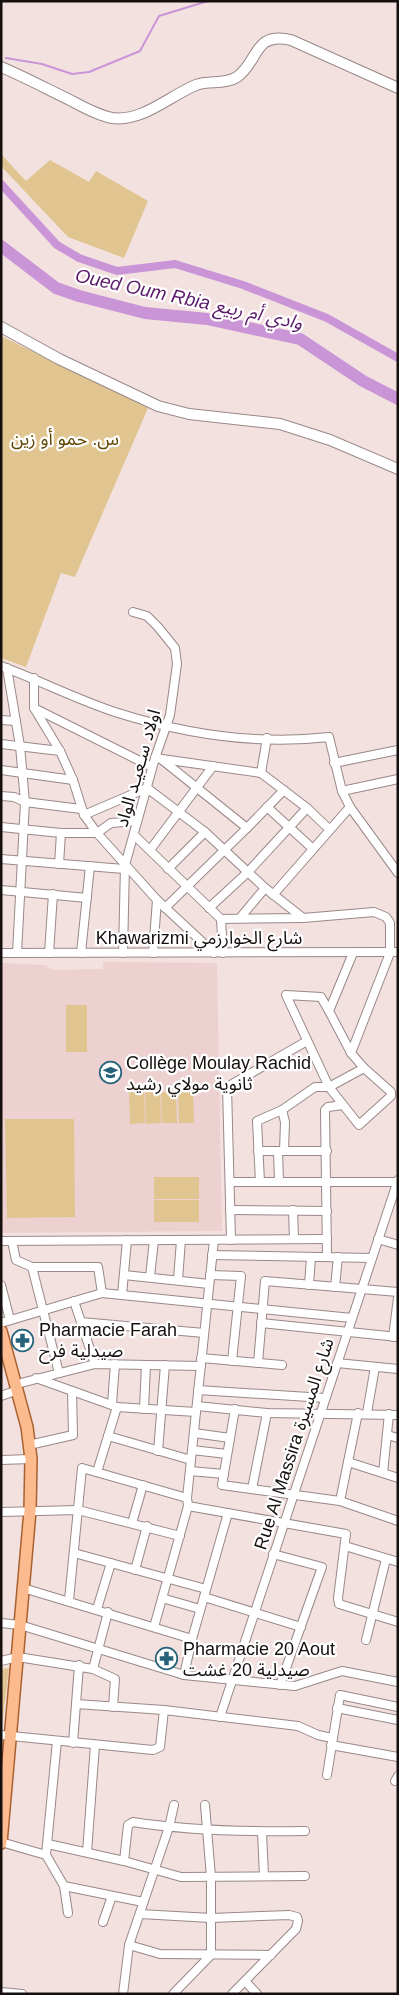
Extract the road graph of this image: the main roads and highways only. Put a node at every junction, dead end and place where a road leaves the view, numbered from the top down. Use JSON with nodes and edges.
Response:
{"nodes":[{"id":1,"x":1,"y":1331,"type":"edge"},
{"id":2,"x":6,"y":1735,"type":"edge"},
{"id":3,"x":4,"y":1779,"type":"edge"},
{"id":4,"x":1,"y":1842,"type":"edge"}],
"edges":[{"from":1,"to":2,"type":"main road"},
{"from":2,"to":3,"type":"main road"},
{"from":3,"to":4,"type":"main road"}]}
